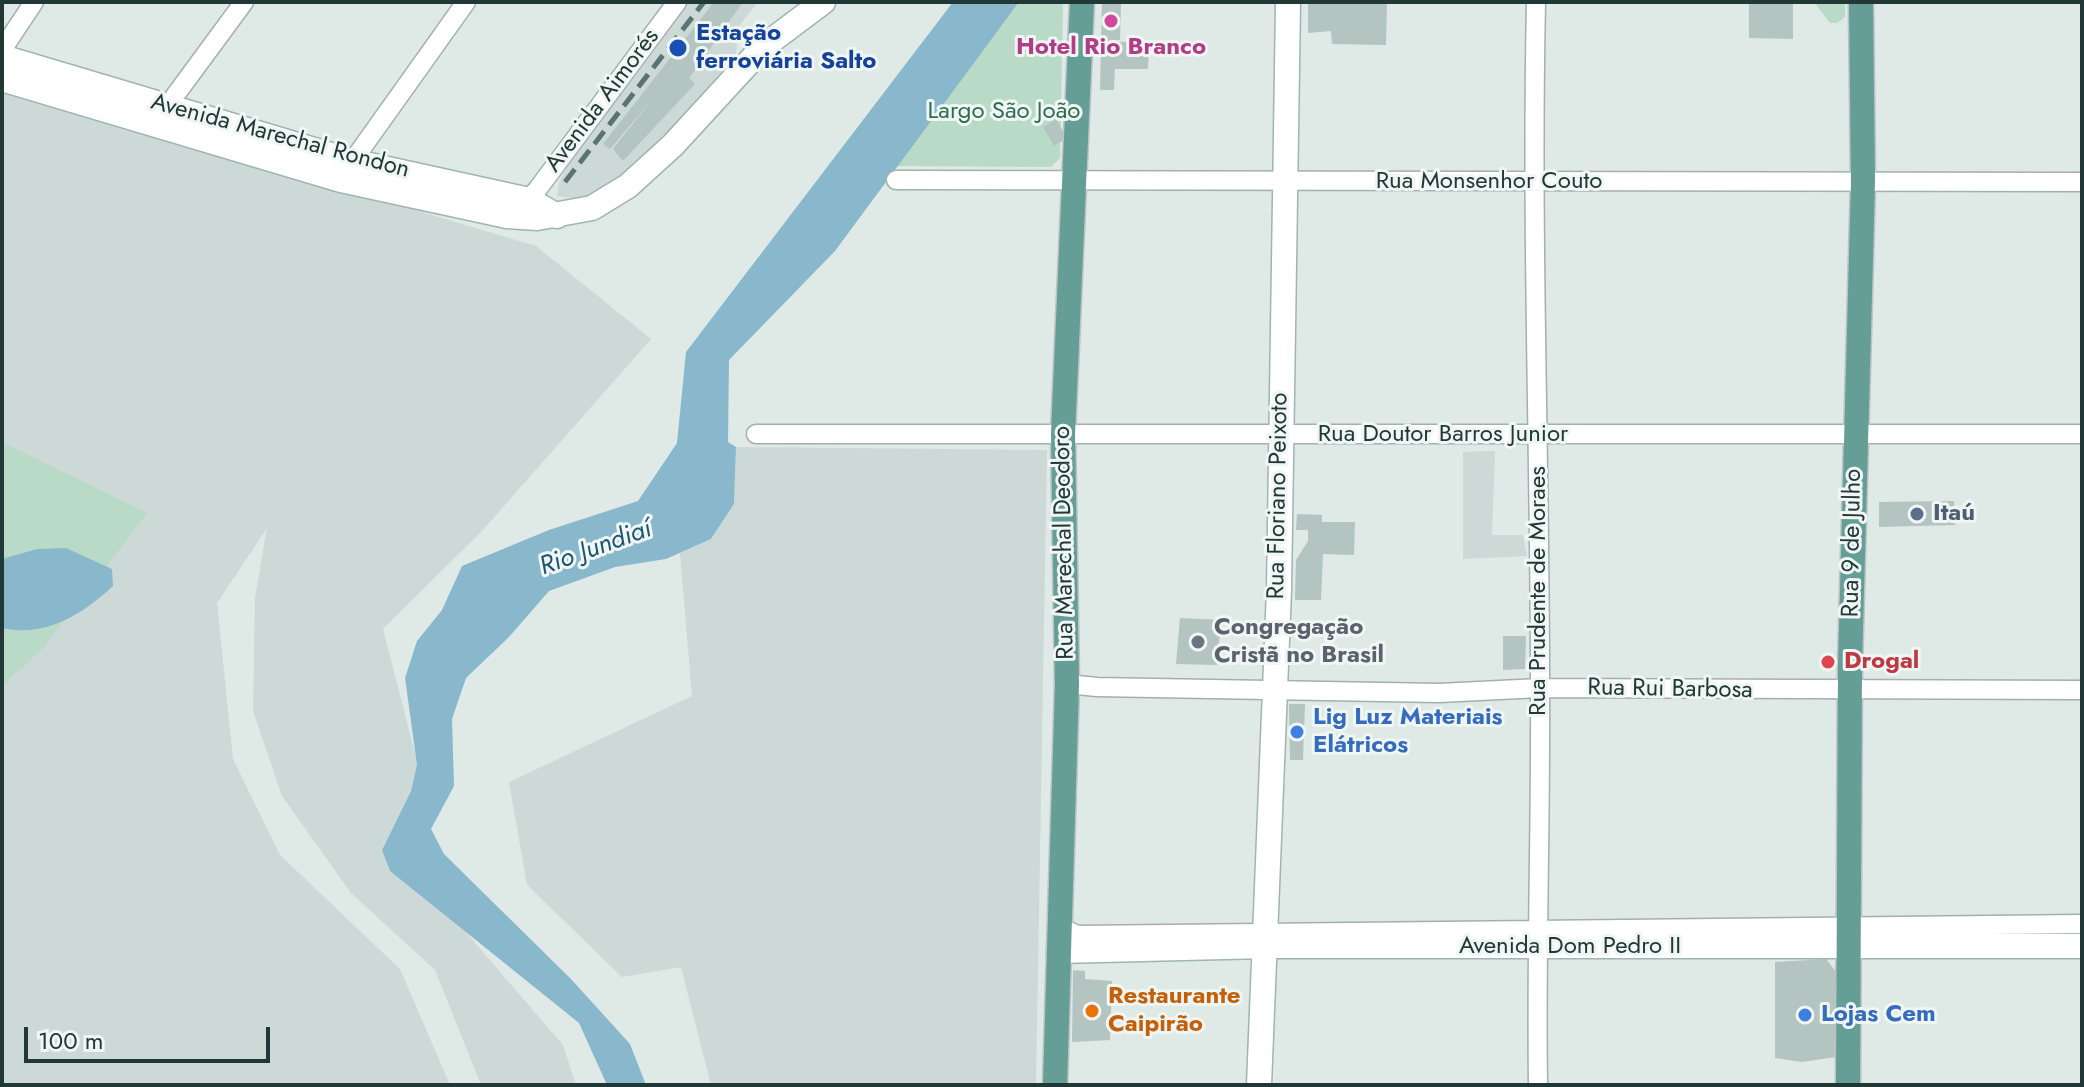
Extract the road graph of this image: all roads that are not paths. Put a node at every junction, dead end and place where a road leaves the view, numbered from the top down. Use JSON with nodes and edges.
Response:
{"nodes":[{"id":1,"x":34,"y":2,"type":"edge"},
{"id":2,"x":244,"y":2,"type":"edge"},
{"id":3,"x":466,"y":2,"type":"edge"},
{"id":4,"x":677,"y":2,"type":"edge"},
{"id":5,"x":823,"y":2,"type":"edge"},
{"id":6,"x":1082,"y":2,"type":"edge"},
{"id":7,"x":1288,"y":2,"type":"edge"},
{"id":8,"x":1536,"y":2,"type":"edge"},
{"id":9,"x":1861,"y":2,"type":"edge"},
{"id":10,"x":2,"y":50,"type":"edge"},
{"id":11,"x":2,"y":57,"type":"edge"},
{"id":12,"x":2,"y":79,"type":"edge"},
{"id":13,"x":160,"y":115,"type":"junction"},
{"id":14,"x":346,"y":170,"type":"junction"},
{"id":15,"x":896,"y":180,"type":"dead end"},
{"id":16,"x":1074,"y":181,"type":"junction"},
{"id":17,"x":1532,"y":181,"type":"junction"},
{"id":18,"x":1282,"y":182,"type":"junction"},
{"id":19,"x":1863,"y":182,"type":"junction"},
{"id":20,"x":2082,"y":182,"type":"edge"},
{"id":21,"x":529,"y":200,"type":"junction"},
{"id":22,"x":507,"y":216,"type":"junction"},
{"id":23,"x":557,"y":216,"type":"junction"},
{"id":24,"x":1856,"y":433,"type":"junction"},
{"id":25,"x":756,"y":434,"type":"dead end"},
{"id":26,"x":1063,"y":434,"type":"junction"},
{"id":27,"x":1537,"y":434,"type":"junction"},
{"id":28,"x":2082,"y":434,"type":"edge"},
{"id":29,"x":1279,"y":435,"type":"junction"},
{"id":30,"x":1067,"y":684,"type":"junction"},
{"id":31,"x":1540,"y":688,"type":"junction"},
{"id":32,"x":1850,"y":689,"type":"junction"},
{"id":33,"x":1274,"y":690,"type":"junction"},
{"id":34,"x":2082,"y":690,"type":"edge"},
{"id":35,"x":2082,"y":924,"type":"edge"},
{"id":36,"x":1060,"y":927,"type":"junction"},
{"id":37,"x":1849,"y":937,"type":"junction"},
{"id":38,"x":1536,"y":939,"type":"junction"},
{"id":39,"x":1266,"y":940,"type":"junction"},
{"id":40,"x":2082,"y":946,"type":"edge"},
{"id":41,"x":1059,"y":951,"type":"junction"},
{"id":42,"x":1055,"y":1085,"type":"edge"},
{"id":43,"x":1259,"y":1085,"type":"edge"},
{"id":44,"x":1538,"y":1085,"type":"edge"},
{"id":45,"x":1848,"y":1085,"type":"edge"}],
"edges":[{"from":1,"to":10,"type":"street"},
{"from":2,"to":13,"type":"street"},
{"from":3,"to":14,"type":"street"},
{"from":4,"to":21,"type":"street","name":"Avenida Aimorés"},
{"from":5,"to":23,"type":"main road","name":"Avenida Marechal Rondon"},
{"from":6,"to":16,"type":"main road","name":"Rua Marechal Deodoro"},
{"from":7,"to":18,"type":"main road","name":"Rua Floriano Peixoto"},
{"from":8,"to":17,"type":"street","name":"Rua Prudente de Moraes"},
{"from":9,"to":19,"type":"main road","name":"Rua 9 de Julho"},
{"from":11,"to":13,"type":"main road","name":"Avenida Marechal Rondon"},
{"from":12,"to":13,"type":"main road","name":"Avenida Marechal Rondon"},
{"from":13,"to":14,"type":"main road","name":"Avenida Marechal Rondon"},
{"from":14,"to":21,"type":"main road","name":"Avenida Marechal Rondon"},
{"from":14,"to":22,"type":"main road","name":"Avenida Marechal Rondon"},
{"from":15,"to":16,"type":"street","name":"Rua Monsenhor Couto"},
{"from":16,"to":18,"type":"street","name":"Rua Monsenhor Couto"},
{"from":16,"to":26,"type":"main road","name":"Rua Marechal Deodoro"},
{"from":17,"to":18,"type":"street","name":"Rua Monsenhor Couto"},
{"from":17,"to":19,"type":"street","name":"Rua Monsenhor Couto"},
{"from":17,"to":27,"type":"street","name":"Rua Prudente de Moraes"},
{"from":18,"to":29,"type":"main road","name":"Rua Floriano Peixoto"},
{"from":19,"to":20,"type":"street","name":"Rua Monsenhor Couto"},
{"from":19,"to":24,"type":"main road","name":"Rua 9 de Julho"},
{"from":21,"to":22,"type":"street","name":"Avenida Aimorés"},
{"from":21,"to":23,"type":"main road","name":"Avenida Marechal Rondon"},
{"from":22,"to":23,"type":"main road","name":"Avenida Marechal Rondon"},
{"from":24,"to":27,"type":"street","name":"Rua Doutor Barros Junior"},
{"from":24,"to":28,"type":"street","name":"Rua Doutor Barros Junior"},
{"from":24,"to":32,"type":"main road","name":"Rua 9 de Julho"},
{"from":25,"to":26,"type":"street","name":"Rua Doutor Barros Junior"},
{"from":26,"to":29,"type":"street","name":"Rua Doutor Barros Junior"},
{"from":26,"to":30,"type":"main road","name":"Rua Marechal Deodoro"},
{"from":27,"to":29,"type":"street","name":"Rua Doutor Barros Junior"},
{"from":27,"to":31,"type":"street","name":"Rua Prudente de Moraes"},
{"from":29,"to":33,"type":"main road","name":"Rua Floriano Peixoto"},
{"from":30,"to":33,"type":"street","name":"Rua Rui Barbosa"},
{"from":30,"to":36,"type":"main road","name":"Rua Marechal Deodoro"},
{"from":31,"to":32,"type":"street","name":"Rua Rui Barbosa"},
{"from":31,"to":33,"type":"street","name":"Rua Rui Barbosa"},
{"from":31,"to":38,"type":"street","name":"Rua Prudente de Moraes"},
{"from":32,"to":34,"type":"street","name":"Rua Rui Barbosa"},
{"from":32,"to":37,"type":"main road","name":"Rua 9 de Julho"},
{"from":33,"to":39,"type":"main road","name":"Rua Floriano Peixoto"},
{"from":35,"to":37,"type":"street"},
{"from":36,"to":39,"type":"street"},
{"from":36,"to":41,"type":"main road","name":"Rua Marechal Deodoro"},
{"from":37,"to":38,"type":"main road","name":"Avenida Dom Pedro II"},
{"from":37,"to":40,"type":"main road","name":"Avenida Dom Pedro II"},
{"from":37,"to":45,"type":"main road","name":"Rua 9 de Julho"},
{"from":38,"to":39,"type":"main road","name":"Avenida Dom Pedro II"},
{"from":38,"to":44,"type":"street","name":"Rua Prudente de Moraes"},
{"from":39,"to":41,"type":"main road","name":"Avenida Dom Pedro II"},
{"from":39,"to":43,"type":"main road","name":"Rua Floriano Peixoto"},
{"from":41,"to":42,"type":"main road","name":"Rua Marechal Deodoro"}]}
